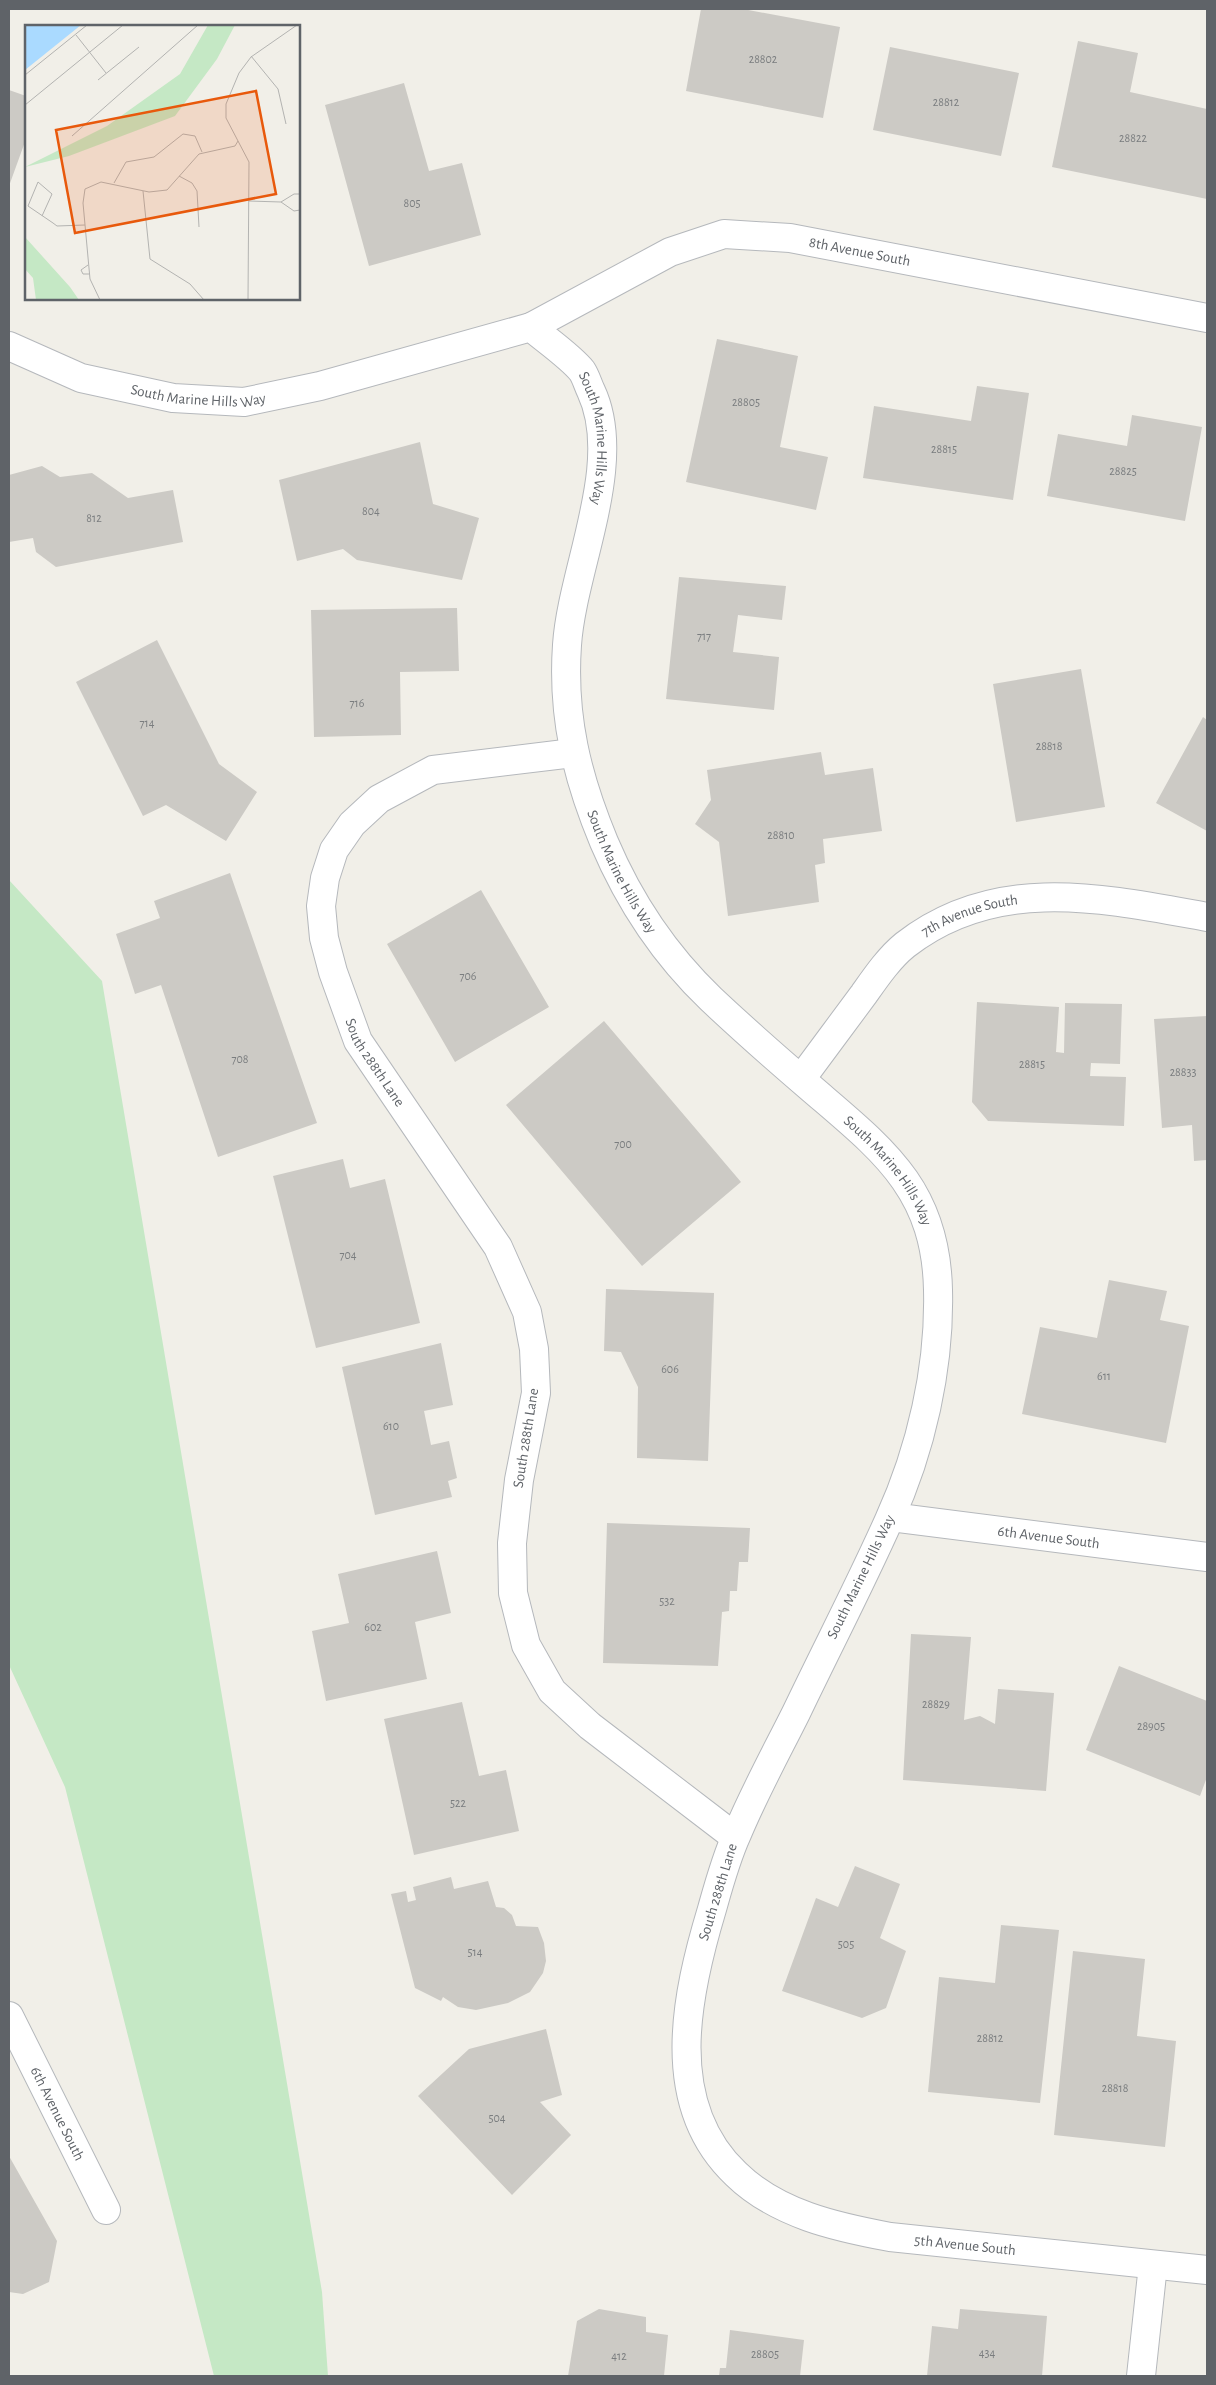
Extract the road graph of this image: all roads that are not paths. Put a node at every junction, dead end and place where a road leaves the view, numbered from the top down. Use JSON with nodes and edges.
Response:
{"nodes":[{"id":1,"x":1207,"y":318,"type":"edge"},
{"id":2,"x":531,"y":327,"type":"junction"},
{"id":3,"x":9,"y":346,"type":"edge"},
{"id":4,"x":573,"y":753,"type":"junction"},
{"id":5,"x":1207,"y":917,"type":"edge"},
{"id":6,"x":801,"y":1079,"type":"junction"},
{"id":7,"x":891,"y":1517,"type":"junction"},
{"id":8,"x":1207,"y":1558,"type":"edge"},
{"id":9,"x":735,"y":1836,"type":"junction"},
{"id":10,"x":9,"y":2016,"type":"edge"},
{"id":11,"x":736,"y":2175,"type":"joint"},
{"id":12,"x":106,"y":2210,"type":"dead end"},
{"id":13,"x":1153,"y":2265,"type":"junction"},
{"id":14,"x":1207,"y":2270,"type":"edge"},
{"id":15,"x":1140,"y":2376,"type":"edge"}],
"edges":[{"from":1,"to":2,"type":"street","name":"8th Avenue South"},
{"from":2,"to":3,"type":"street","name":"South Marine Hills Way"},
{"from":2,"to":4,"type":"street","name":"South Marine Hills Way"},
{"from":4,"to":6,"type":"street","name":"South Marine Hills Way"},
{"from":4,"to":9,"type":"street","name":"South 288th Lane"},
{"from":5,"to":6,"type":"street","name":"7th Avenue South"},
{"from":6,"to":7,"type":"street","name":"South Marine Hills Way"},
{"from":7,"to":8,"type":"street","name":"6th Avenue South"},
{"from":7,"to":9,"type":"street","name":"South Marine Hills Way"},
{"from":9,"to":11,"type":"street","name":"South 288th Lane"},
{"from":10,"to":12,"type":"street","name":"6th Avenue South"},
{"from":11,"to":13,"type":"street","name":"5th Avenue South"},
{"from":13,"to":14,"type":"street","name":"5th Avenue South"},
{"from":13,"to":15,"type":"street"}]}
